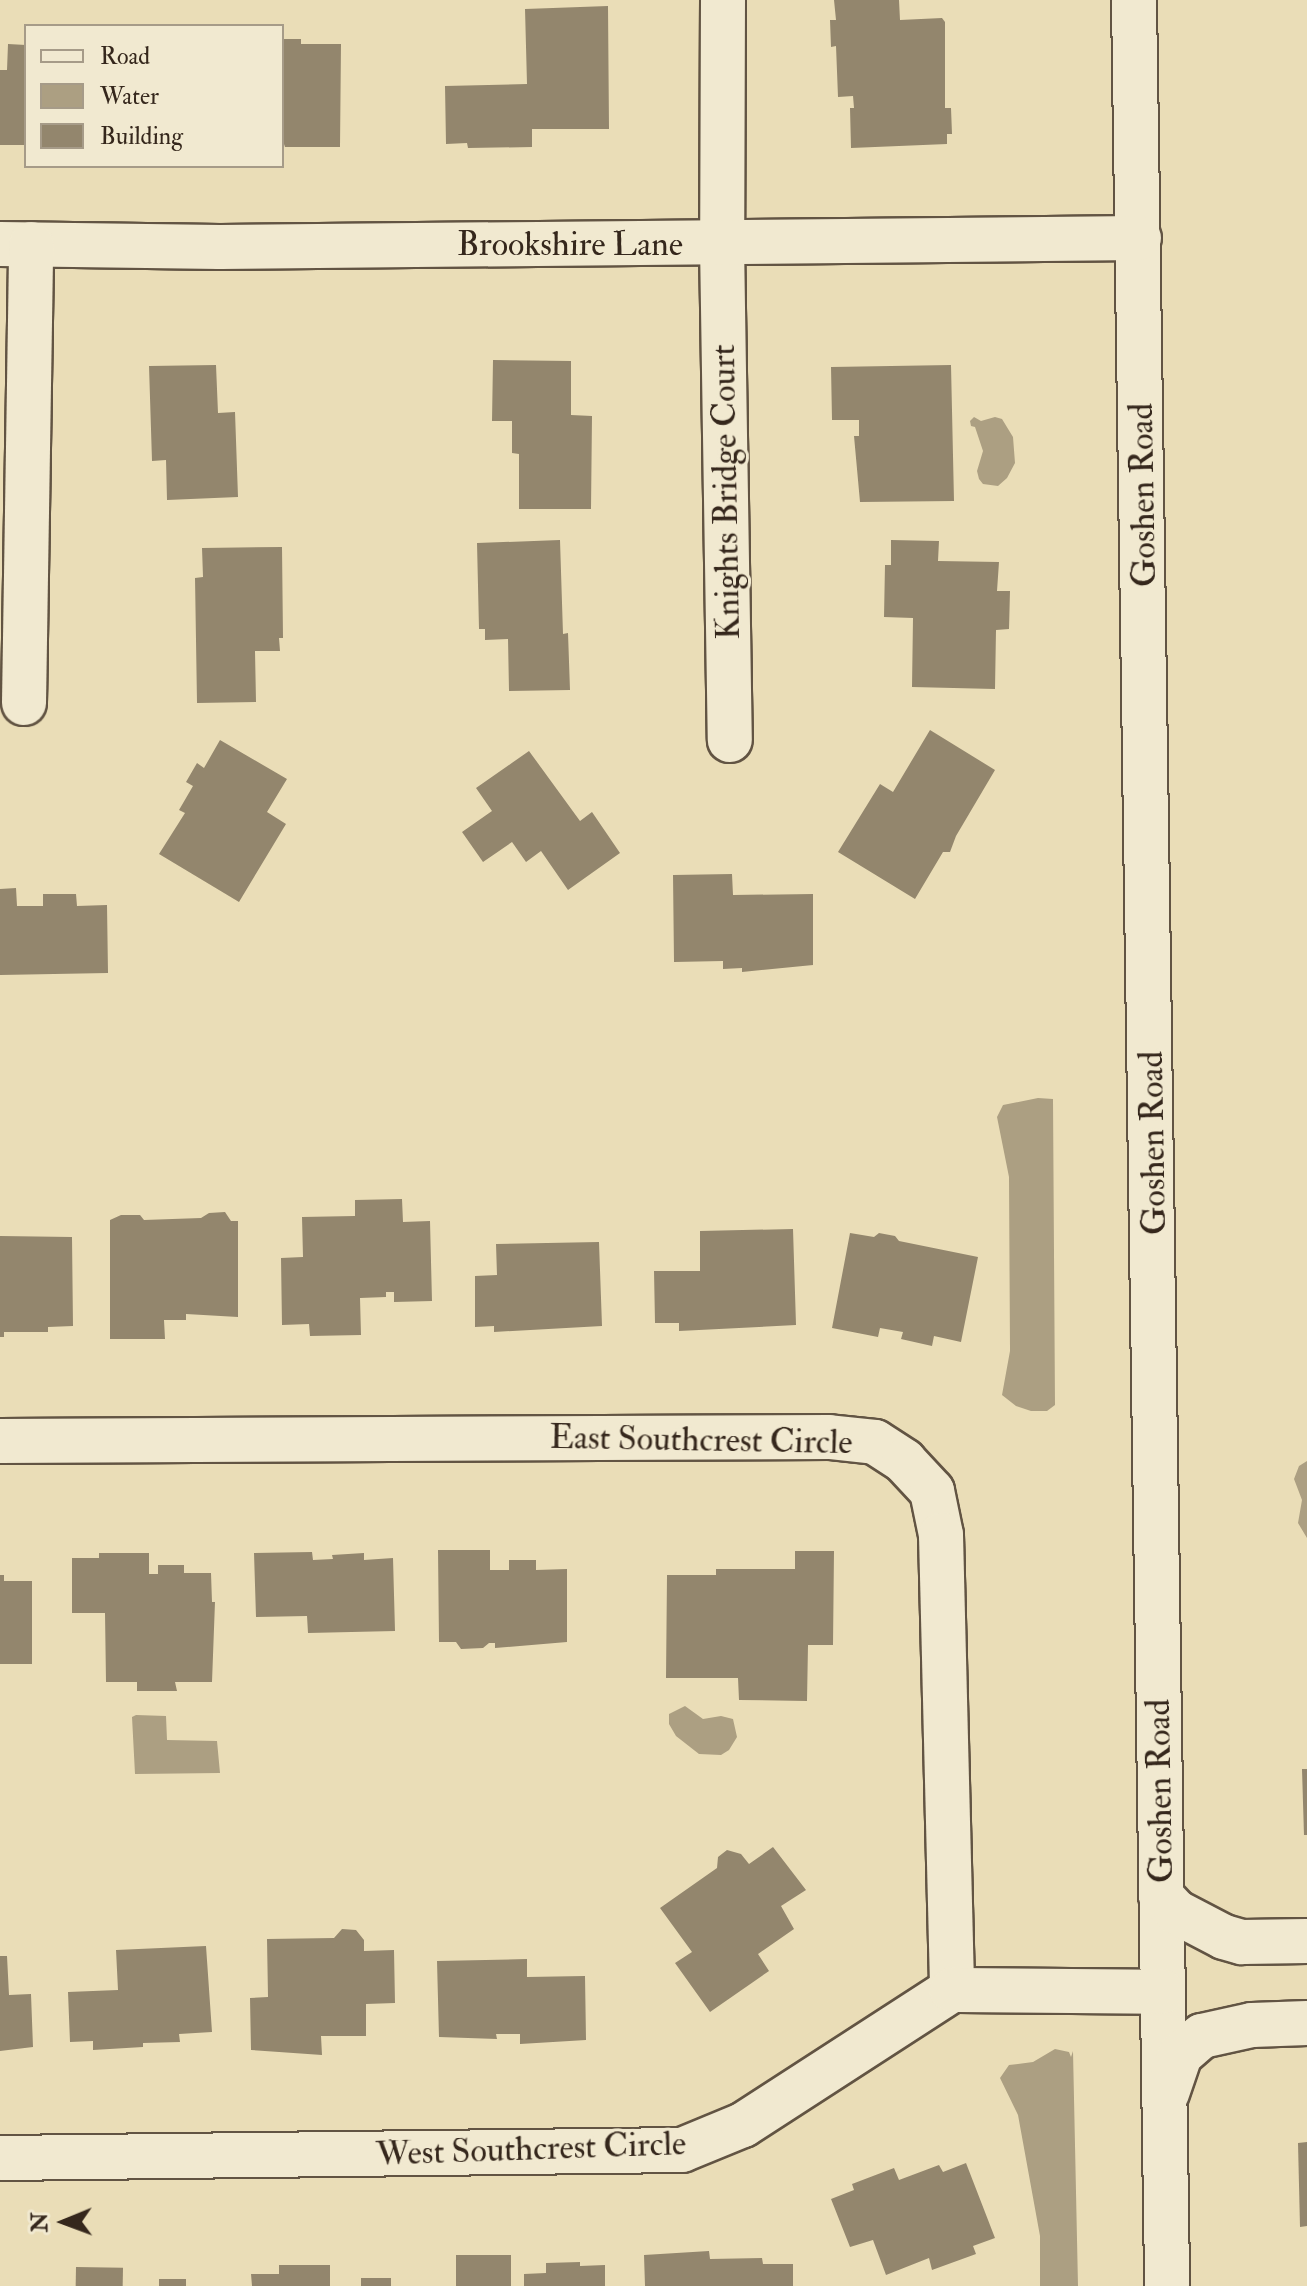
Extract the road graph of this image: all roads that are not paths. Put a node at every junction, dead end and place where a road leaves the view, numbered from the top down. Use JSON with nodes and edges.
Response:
{"nodes":[{"id":1,"x":723,"y":0,"type":"edge"},
{"id":2,"x":1134,"y":0,"type":"edge"},
{"id":3,"x":1139,"y":238,"type":"junction"},
{"id":4,"x":16,"y":244,"type":"edge"},
{"id":5,"x":722,"y":244,"type":"junction"},
{"id":6,"x":24,"y":703,"type":"dead end"},
{"id":7,"x":730,"y":740,"type":"dead end"},
{"id":8,"x":0,"y":1441,"type":"edge"},
{"id":9,"x":1161,"y":1896,"type":"junction"},
{"id":10,"x":1307,"y":1941,"type":"edge"},
{"id":11,"x":952,"y":1990,"type":"junction"},
{"id":12,"x":1162,"y":1992,"type":"junction"},
{"id":13,"x":1307,"y":2023,"type":"edge"},
{"id":14,"x":1165,"y":2099,"type":"junction"},
{"id":15,"x":0,"y":2158,"type":"edge"},
{"id":16,"x":1167,"y":2286,"type":"edge"}],
"edges":[{"from":1,"to":5,"type":"street","name":"Knights Bridge Court"},
{"from":2,"to":3,"type":"street","name":"Goshen Road"},
{"from":3,"to":5,"type":"street","name":"Brookshire Lane"},
{"from":3,"to":9,"type":"street","name":"Goshen Road"},
{"from":4,"to":5,"type":"street","name":"Brookshire Lane"},
{"from":4,"to":6,"type":"street"},
{"from":5,"to":7,"type":"street","name":"Knights Bridge Court"},
{"from":8,"to":11,"type":"street","name":"East Southcrest Circle"},
{"from":9,"to":10,"type":"street"},
{"from":9,"to":12,"type":"street","name":"Goshen Road"},
{"from":11,"to":12,"type":"street"},
{"from":11,"to":15,"type":"street","name":"West Southcrest Circle"},
{"from":12,"to":14,"type":"street","name":"Goshen Road"},
{"from":13,"to":14,"type":"street"},
{"from":14,"to":16,"type":"street","name":"Goshen Road"}]}
